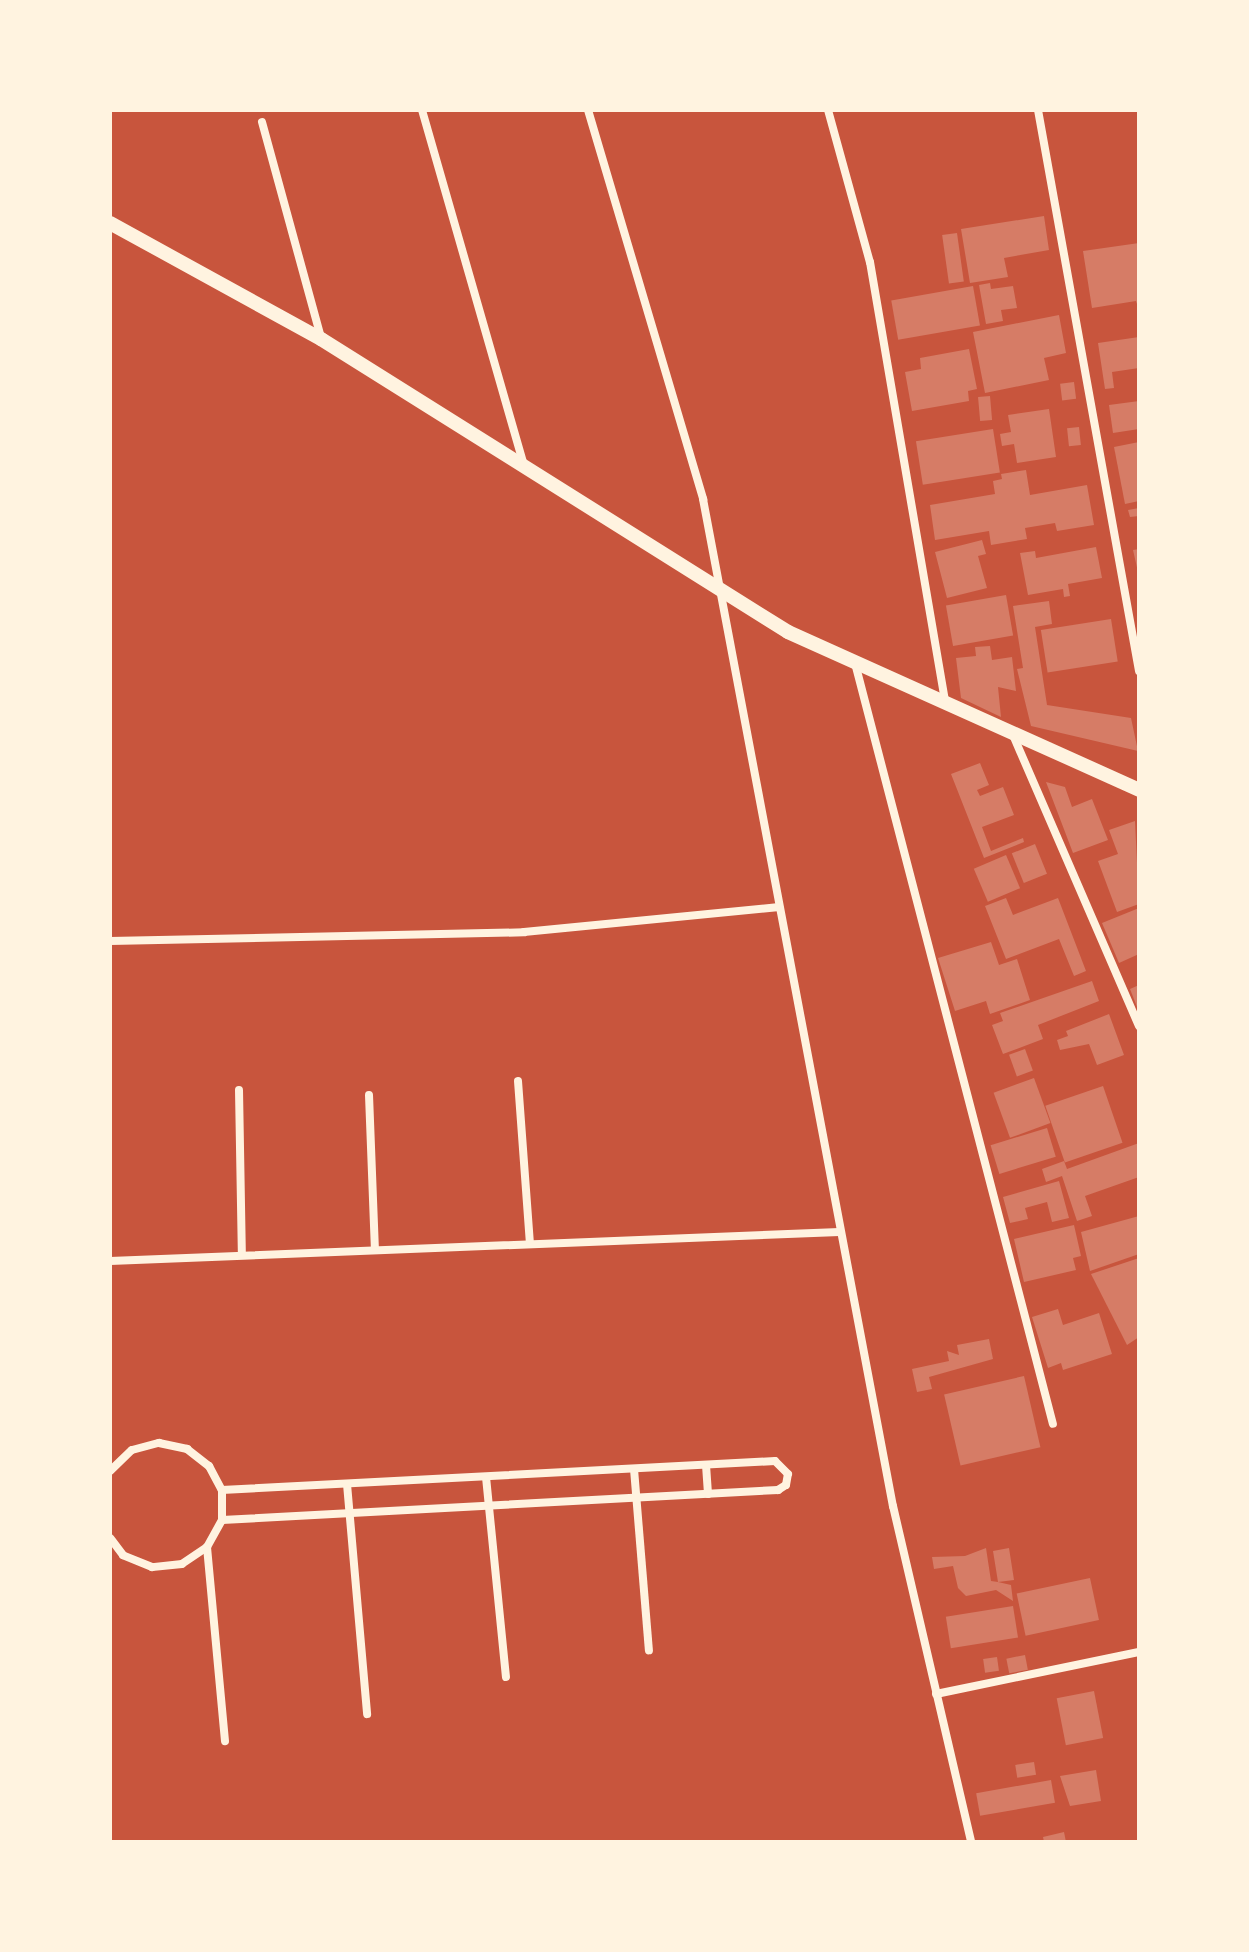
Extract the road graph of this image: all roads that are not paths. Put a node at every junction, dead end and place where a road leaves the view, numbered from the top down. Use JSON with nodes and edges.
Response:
{"nodes":[{"id":1,"x":422,"y":110,"type":"edge"},
{"id":2,"x":588,"y":110,"type":"edge"},
{"id":3,"x":828,"y":110,"type":"edge"},
{"id":4,"x":1038,"y":110,"type":"edge"},
{"id":5,"x":262,"y":122,"type":"dead end"},
{"id":6,"x":110,"y":223,"type":"edge"},
{"id":7,"x":321,"y":339,"type":"junction"},
{"id":8,"x":524,"y":465,"type":"junction"},
{"id":9,"x":715,"y":585,"type":"junction"},
{"id":10,"x":854,"y":663,"type":"junction"},
{"id":11,"x":1139,"y":671,"type":"edge"},
{"id":12,"x":946,"y":705,"type":"junction"},
{"id":13,"x":1013,"y":735,"type":"junction"},
{"id":14,"x":1139,"y":790,"type":"edge"},
{"id":15,"x":777,"y":907,"type":"junction"},
{"id":16,"x":110,"y":941,"type":"edge"},
{"id":17,"x":1139,"y":1026,"type":"edge"},
{"id":18,"x":518,"y":1081,"type":"dead end"},
{"id":19,"x":239,"y":1090,"type":"dead end"},
{"id":20,"x":369,"y":1095,"type":"dead end"},
{"id":21,"x":839,"y":1232,"type":"junction"},
{"id":22,"x":530,"y":1244,"type":"junction"},
{"id":23,"x":375,"y":1250,"type":"junction"},
{"id":24,"x":242,"y":1255,"type":"junction"},
{"id":25,"x":110,"y":1261,"type":"edge"},
{"id":26,"x":1053,"y":1424,"type":"dead end"},
{"id":27,"x":706,"y":1465,"type":"junction"},
{"id":28,"x":634,"y":1469,"type":"junction"},
{"id":29,"x":110,"y":1471,"type":"edge"},
{"id":30,"x":486,"y":1477,"type":"junction"},
{"id":31,"x":347,"y":1484,"type":"junction"},
{"id":32,"x":222,"y":1490,"type":"junction"},
{"id":33,"x":708,"y":1494,"type":"junction"},
{"id":34,"x":637,"y":1498,"type":"junction"},
{"id":35,"x":488,"y":1506,"type":"junction"},
{"id":36,"x":350,"y":1513,"type":"junction"},
{"id":37,"x":222,"y":1520,"type":"junction"},
{"id":38,"x":110,"y":1538,"type":"edge"},
{"id":39,"x":207,"y":1547,"type":"junction"},
{"id":40,"x":649,"y":1650,"type":"dead end"},
{"id":41,"x":1139,"y":1652,"type":"edge"},
{"id":42,"x":506,"y":1677,"type":"dead end"},
{"id":43,"x":936,"y":1694,"type":"junction"},
{"id":44,"x":367,"y":1714,"type":"dead end"},
{"id":45,"x":225,"y":1741,"type":"dead end"},
{"id":46,"x":971,"y":1842,"type":"edge"}],
"edges":[{"from":1,"to":8,"type":"street"},
{"from":2,"to":9,"type":"street"},
{"from":3,"to":12,"type":"street"},
{"from":4,"to":11,"type":"street"},
{"from":5,"to":7,"type":"street"},
{"from":6,"to":7,"type":"street"},
{"from":7,"to":8,"type":"street"},
{"from":8,"to":9,"type":"street"},
{"from":9,"to":10,"type":"street"},
{"from":9,"to":15,"type":"street"},
{"from":10,"to":12,"type":"street"},
{"from":10,"to":26,"type":"street"},
{"from":12,"to":13,"type":"street"},
{"from":13,"to":14,"type":"street"},
{"from":13,"to":17,"type":"street"},
{"from":15,"to":16,"type":"street"},
{"from":15,"to":21,"type":"street"},
{"from":18,"to":22,"type":"street"},
{"from":19,"to":24,"type":"street"},
{"from":20,"to":23,"type":"street"},
{"from":21,"to":22,"type":"street"},
{"from":21,"to":43,"type":"street"},
{"from":22,"to":23,"type":"street"},
{"from":23,"to":24,"type":"street"},
{"from":24,"to":25,"type":"street"},
{"from":27,"to":28,"type":"street"},
{"from":27,"to":33,"type":"street"},
{"from":27,"to":33,"type":"street"},
{"from":28,"to":30,"type":"street"},
{"from":28,"to":34,"type":"street"},
{"from":29,"to":32,"type":"street"},
{"from":30,"to":31,"type":"street"},
{"from":30,"to":35,"type":"street"},
{"from":31,"to":32,"type":"street"},
{"from":31,"to":36,"type":"street"},
{"from":32,"to":37,"type":"street"},
{"from":33,"to":34,"type":"street"},
{"from":34,"to":35,"type":"street"},
{"from":34,"to":40,"type":"street"},
{"from":35,"to":36,"type":"street"},
{"from":35,"to":42,"type":"street"},
{"from":36,"to":37,"type":"street"},
{"from":36,"to":44,"type":"street"},
{"from":37,"to":39,"type":"street"},
{"from":38,"to":39,"type":"street"},
{"from":39,"to":45,"type":"street"},
{"from":41,"to":43,"type":"street"},
{"from":43,"to":46,"type":"street"}]}
